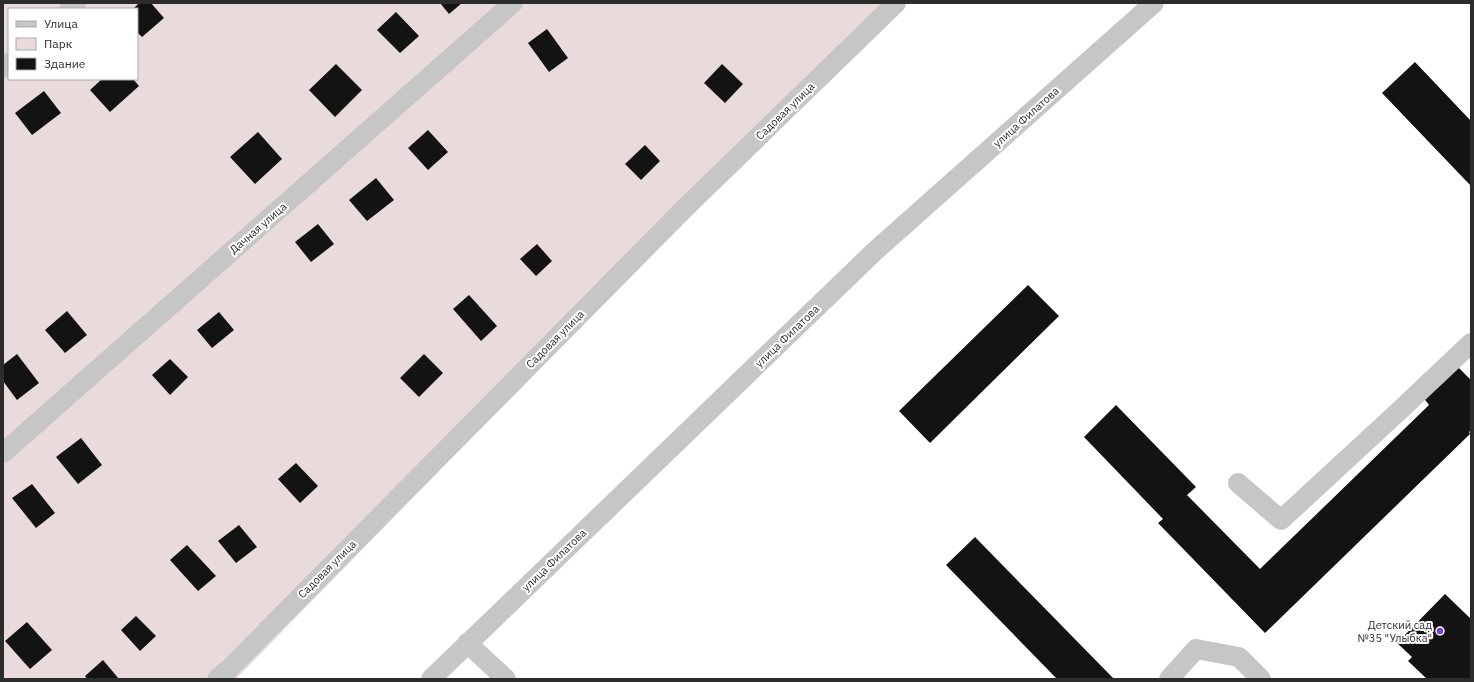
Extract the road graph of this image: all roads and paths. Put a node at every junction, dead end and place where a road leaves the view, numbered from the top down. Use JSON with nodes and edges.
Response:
{"nodes":[{"id":1,"x":513,"y":3,"type":"edge"},
{"id":2,"x":896,"y":3,"type":"edge"},
{"id":3,"x":1154,"y":3,"type":"edge"},
{"id":4,"x":1471,"y":343,"type":"edge"},
{"id":5,"x":3,"y":452,"type":"edge"},
{"id":6,"x":1238,"y":483,"type":"dead end"},
{"id":7,"x":467,"y":643,"type":"junction"},
{"id":8,"x":218,"y":679,"type":"edge"},
{"id":9,"x":431,"y":679,"type":"edge"},
{"id":10,"x":506,"y":679,"type":"edge"},
{"id":11,"x":1169,"y":679,"type":"edge"},
{"id":12,"x":1261,"y":679,"type":"edge"}],
"edges":[{"from":1,"to":5,"type":"street","name":"Дачная улица"},
{"from":2,"to":8,"type":"street","name":"Садовая улица"},
{"from":3,"to":7,"type":"street","name":"улица Филатова"},
{"from":4,"to":6,"type":"street"},
{"from":7,"to":9,"type":"street","name":"улица Филатова"},
{"from":7,"to":10,"type":"street"},
{"from":11,"to":12,"type":"street"}]}
